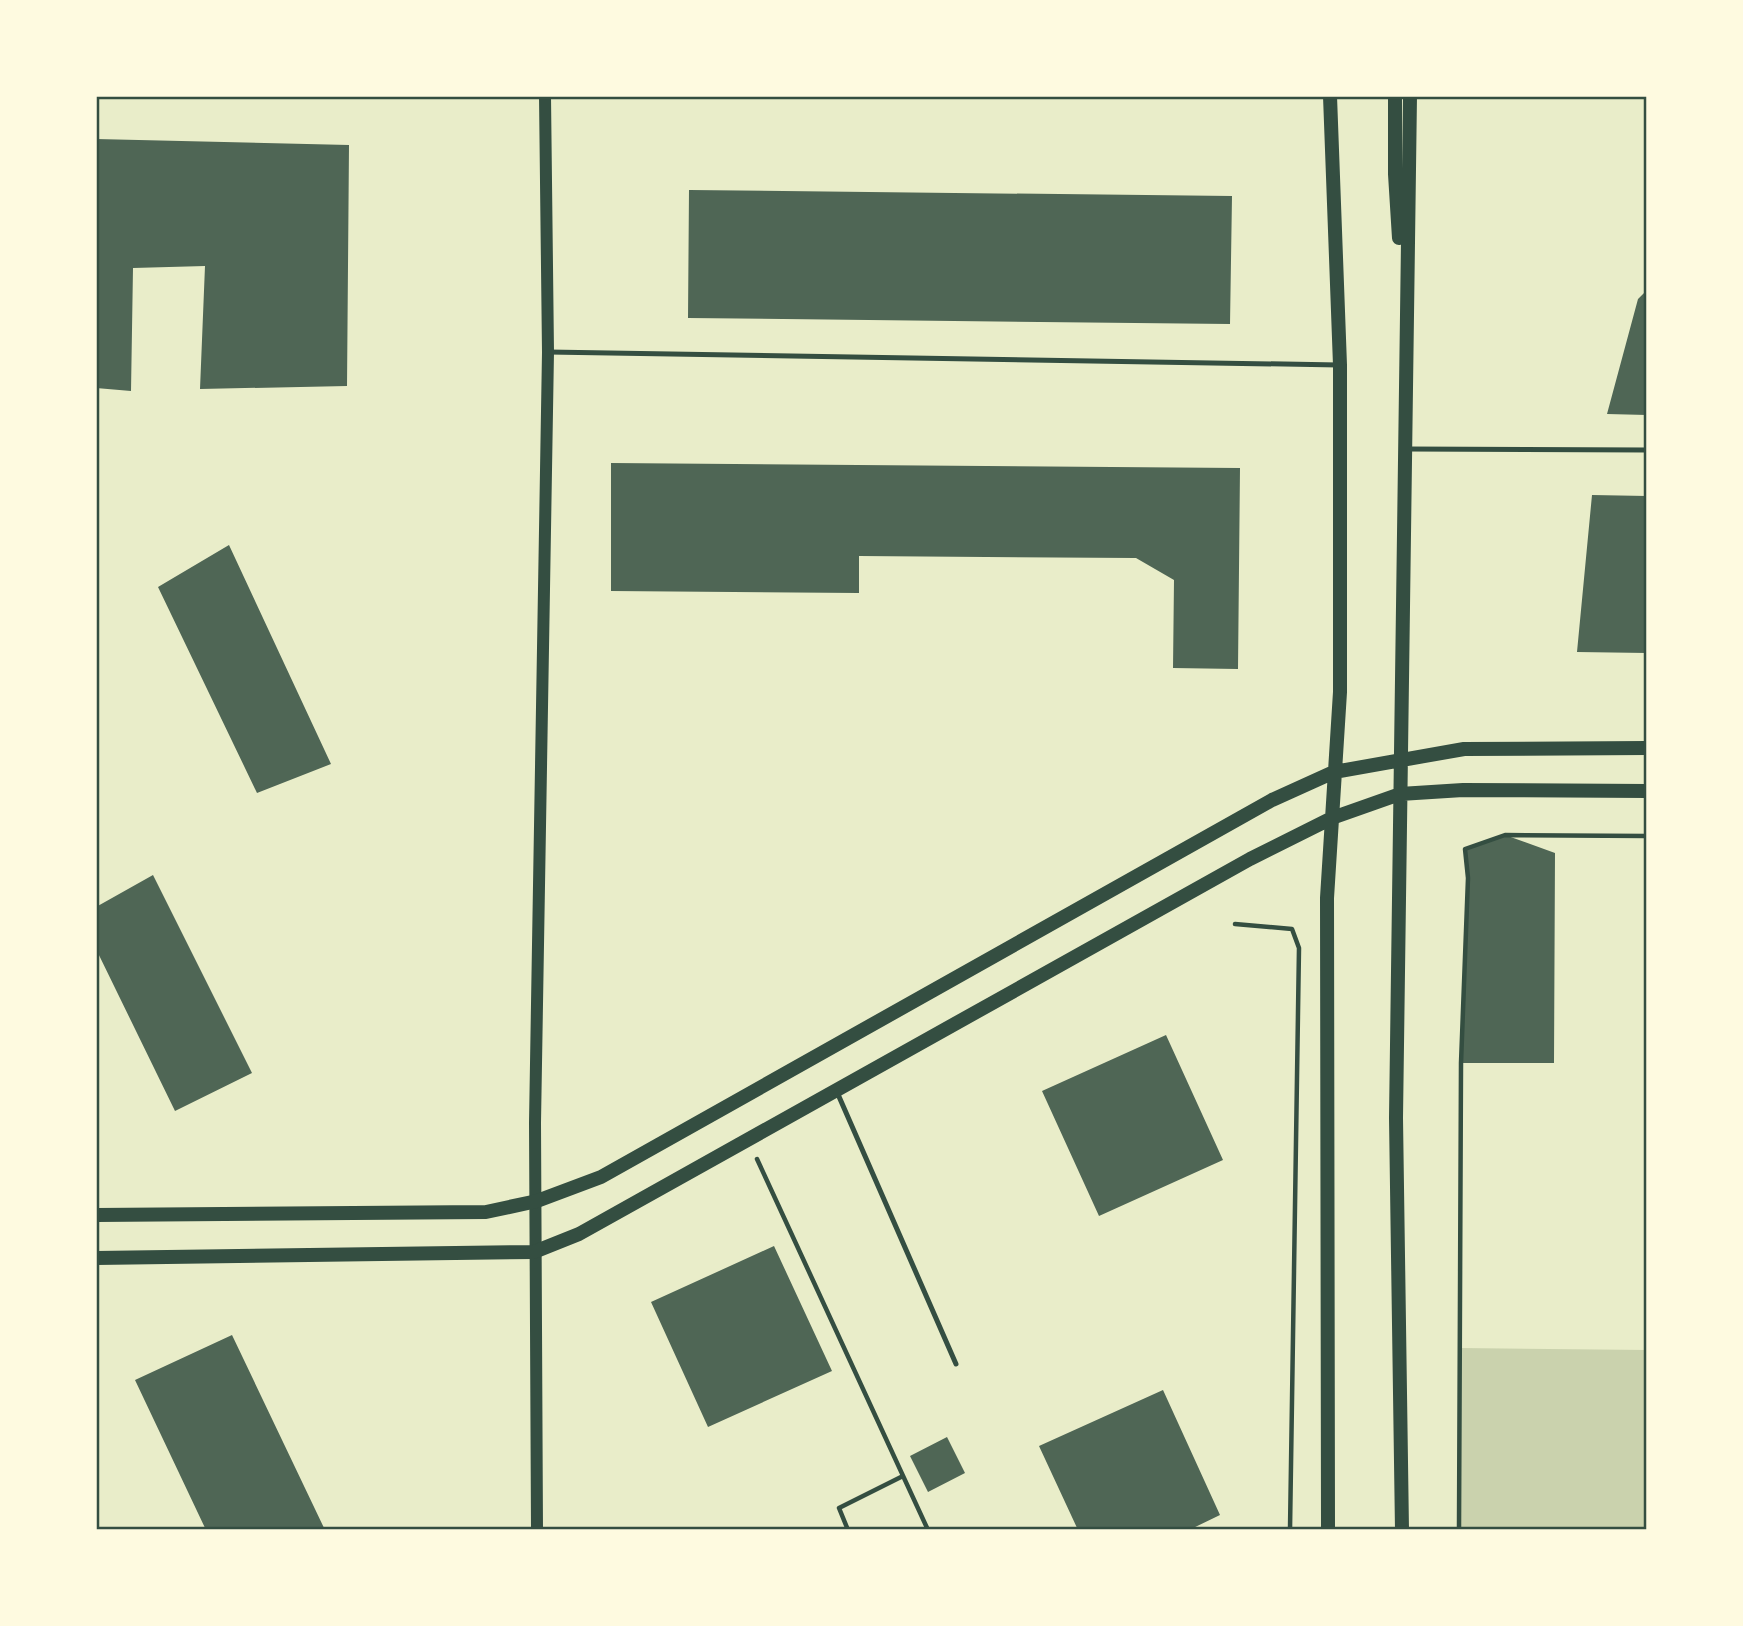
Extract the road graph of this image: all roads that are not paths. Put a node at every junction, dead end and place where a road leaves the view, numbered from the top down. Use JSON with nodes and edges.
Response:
{"nodes":[{"id":1,"x":545,"y":96,"type":"edge"},
{"id":2,"x":1330,"y":96,"type":"edge"},
{"id":3,"x":1395,"y":96,"type":"edge"},
{"id":4,"x":1410,"y":96,"type":"edge"},
{"id":5,"x":1406,"y":333,"type":"junction"},
{"id":6,"x":548,"y":352,"type":"junction"},
{"id":7,"x":1340,"y":365,"type":"junction"},
{"id":8,"x":1404,"y":449,"type":"junction"},
{"id":9,"x":1647,"y":450,"type":"edge"},
{"id":10,"x":1647,"y":748,"type":"edge"},
{"id":11,"x":1402,"y":759,"type":"junction"},
{"id":12,"x":1334,"y":772,"type":"junction"},
{"id":13,"x":1647,"y":792,"type":"edge"},
{"id":14,"x":1400,"y":794,"type":"junction"},
{"id":15,"x":1332,"y":818,"type":"junction"},
{"id":16,"x":837,"y":1092,"type":"junction"},
{"id":17,"x":537,"y":1201,"type":"junction"},
{"id":18,"x":96,"y":1216,"type":"edge"},
{"id":19,"x":534,"y":1252,"type":"junction"},
{"id":20,"x":96,"y":1258,"type":"edge"},
{"id":21,"x":956,"y":1364,"type":"dead end"},
{"id":22,"x":537,"y":1530,"type":"edge"},
{"id":23,"x":1328,"y":1530,"type":"edge"},
{"id":24,"x":1402,"y":1530,"type":"edge"}],
"edges":[{"from":1,"to":6,"type":"street"},
{"from":2,"to":7,"type":"main road"},
{"from":3,"to":5,"type":"main road"},
{"from":4,"to":5,"type":"main road"},
{"from":5,"to":8,"type":"main road"},
{"from":6,"to":7,"type":"lane"},
{"from":6,"to":17,"type":"street"},
{"from":7,"to":12,"type":"main road"},
{"from":8,"to":9,"type":"lane"},
{"from":8,"to":11,"type":"main road"},
{"from":10,"to":11,"type":"main road"},
{"from":11,"to":12,"type":"main road"},
{"from":11,"to":14,"type":"main road"},
{"from":12,"to":15,"type":"main road"},
{"from":12,"to":17,"type":"main road"},
{"from":13,"to":14,"type":"main road"},
{"from":14,"to":15,"type":"main road"},
{"from":14,"to":24,"type":"main road"},
{"from":15,"to":16,"type":"main road"},
{"from":15,"to":23,"type":"main road"},
{"from":16,"to":19,"type":"main road"},
{"from":16,"to":21,"type":"lane"},
{"from":17,"to":18,"type":"main road"},
{"from":17,"to":19,"type":"street"},
{"from":19,"to":20,"type":"main road"},
{"from":19,"to":22,"type":"street"}]}
